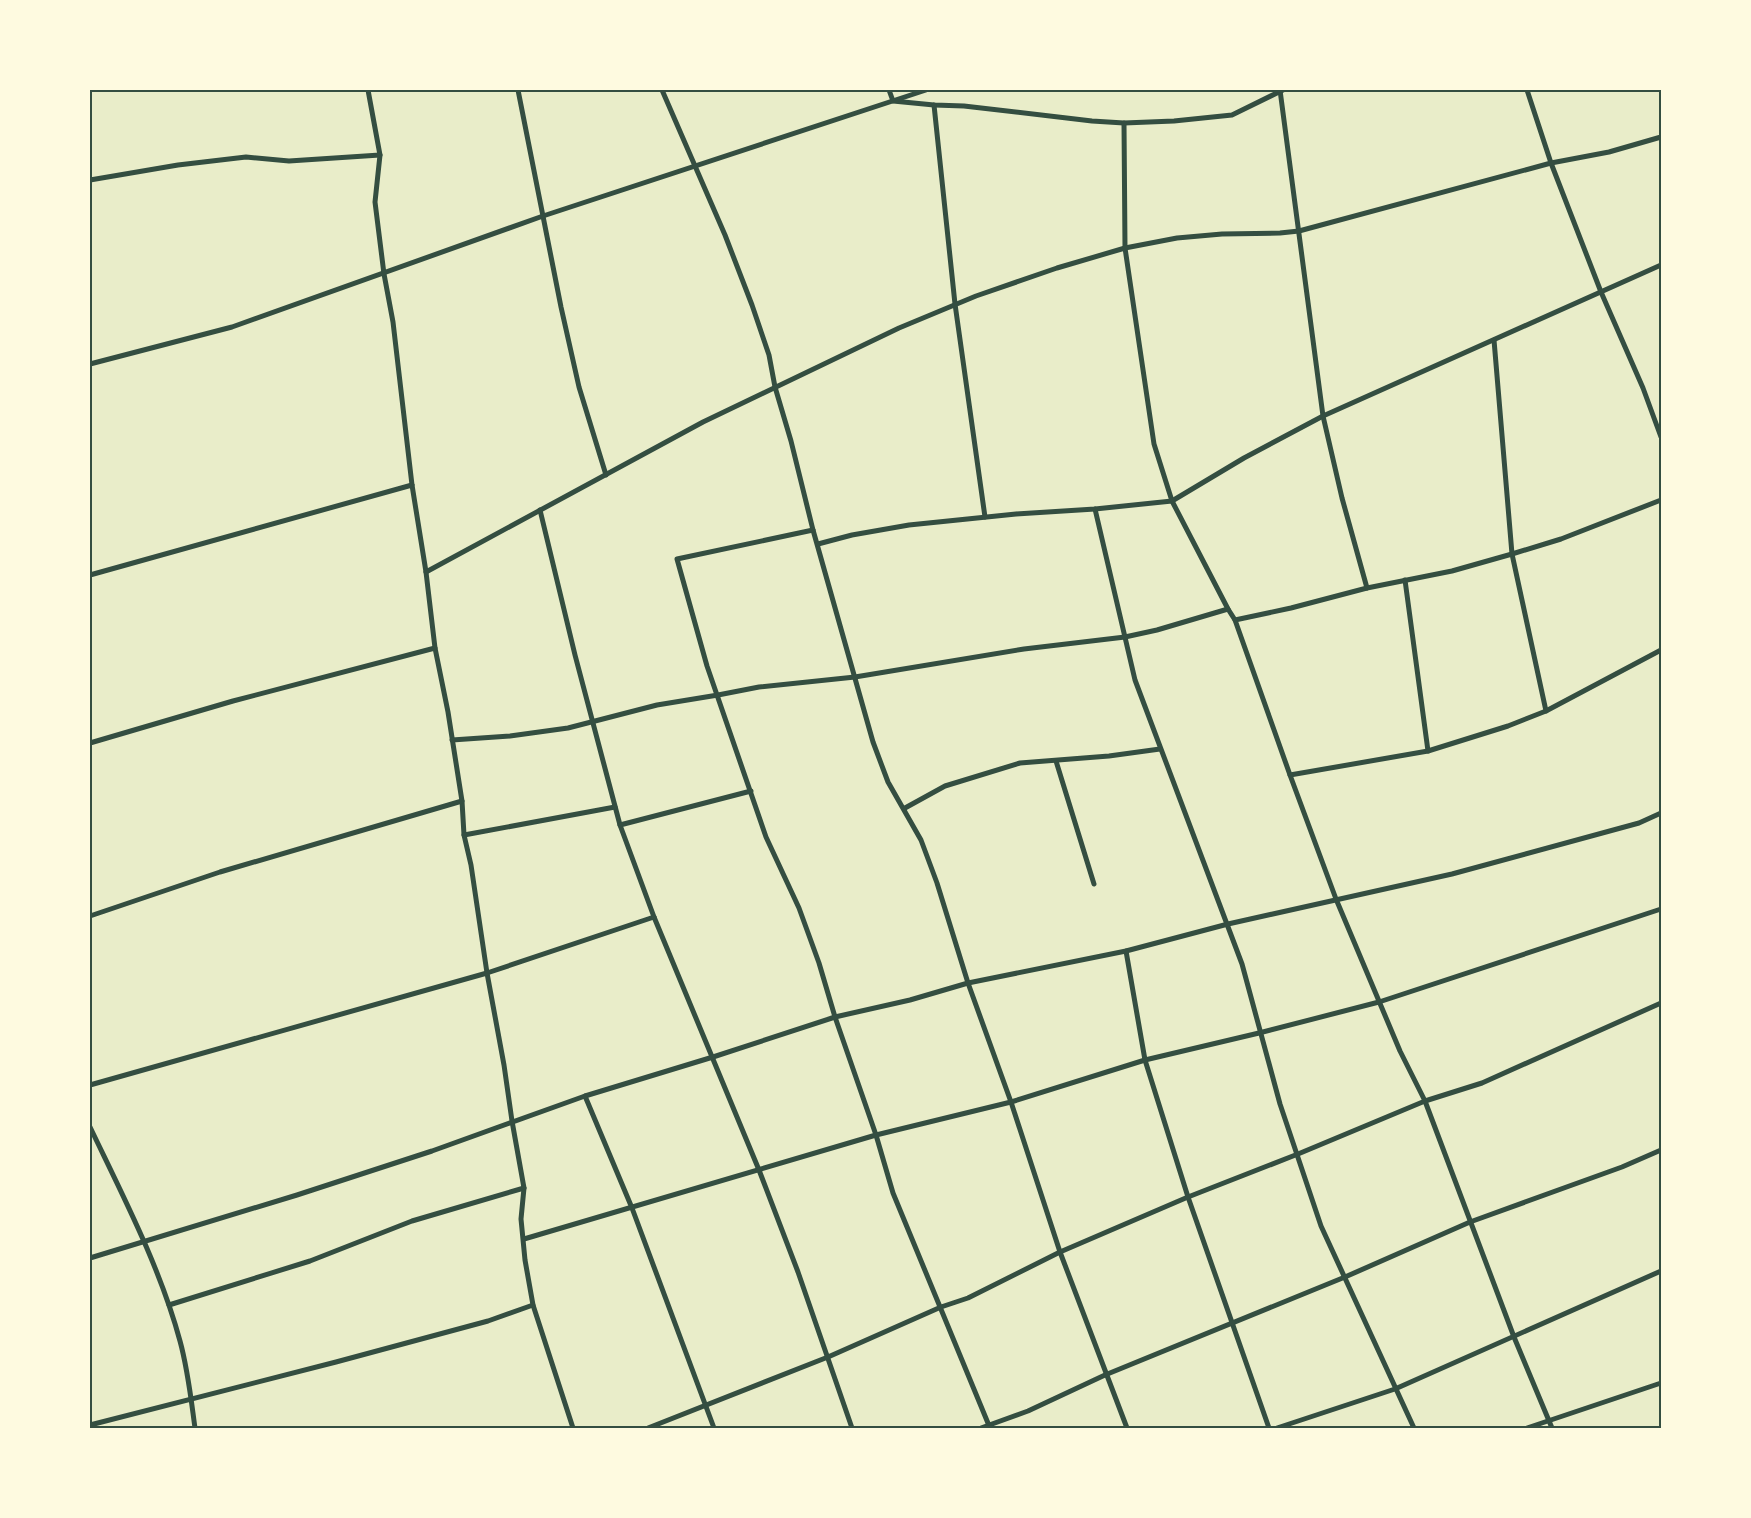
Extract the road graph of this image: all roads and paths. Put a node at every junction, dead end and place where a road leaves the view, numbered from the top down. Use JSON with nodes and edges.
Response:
{"nodes":[{"id":1,"x":368,"y":90,"type":"edge"},
{"id":2,"x":518,"y":90,"type":"edge"},
{"id":3,"x":662,"y":90,"type":"edge"},
{"id":4,"x":890,"y":90,"type":"edge"},
{"id":5,"x":926,"y":90,"type":"edge"},
{"id":6,"x":1281,"y":90,"type":"edge"},
{"id":7,"x":1527,"y":90,"type":"edge"},
{"id":8,"x":893,"y":101,"type":"junction"},
{"id":9,"x":934,"y":105,"type":"junction"},
{"id":10,"x":1124,"y":123,"type":"junction"},
{"id":11,"x":1661,"y":137,"type":"edge"},
{"id":12,"x":380,"y":155,"type":"junction"},
{"id":13,"x":1551,"y":163,"type":"junction"},
{"id":14,"x":695,"y":167,"type":"junction"},
{"id":15,"x":90,"y":180,"type":"edge"},
{"id":16,"x":543,"y":216,"type":"junction"},
{"id":17,"x":1299,"y":231,"type":"junction"},
{"id":18,"x":1125,"y":248,"type":"junction"},
{"id":19,"x":1661,"y":265,"type":"edge"},
{"id":20,"x":384,"y":274,"type":"junction"},
{"id":21,"x":1601,"y":292,"type":"junction"},
{"id":22,"x":955,"y":304,"type":"junction"},
{"id":23,"x":1494,"y":340,"type":"junction"},
{"id":24,"x":90,"y":364,"type":"edge"},
{"id":25,"x":774,"y":387,"type":"junction"},
{"id":26,"x":1323,"y":416,"type":"junction"},
{"id":27,"x":1661,"y":437,"type":"edge"},
{"id":28,"x":606,"y":475,"type":"junction"},
{"id":29,"x":412,"y":485,"type":"junction"},
{"id":30,"x":1661,"y":500,"type":"edge"},
{"id":31,"x":1172,"y":501,"type":"junction"},
{"id":32,"x":1095,"y":509,"type":"junction"},
{"id":33,"x":540,"y":510,"type":"junction"},
{"id":34,"x":985,"y":517,"type":"junction"},
{"id":35,"x":813,"y":530,"type":"junction"},
{"id":36,"x":818,"y":544,"type":"junction"},
{"id":37,"x":1512,"y":554,"type":"junction"},
{"id":38,"x":426,"y":572,"type":"junction"},
{"id":39,"x":90,"y":575,"type":"edge"},
{"id":40,"x":1406,"y":580,"type":"junction"},
{"id":41,"x":1367,"y":588,"type":"junction"},
{"id":42,"x":1228,"y":609,"type":"junction"},
{"id":43,"x":1236,"y":620,"type":"junction"},
{"id":44,"x":1125,"y":637,"type":"junction"},
{"id":45,"x":435,"y":648,"type":"junction"},
{"id":46,"x":1661,"y":650,"type":"edge"},
{"id":47,"x":855,"y":677,"type":"junction"},
{"id":48,"x":718,"y":695,"type":"junction"},
{"id":49,"x":1546,"y":711,"type":"junction"},
{"id":50,"x":592,"y":720,"type":"junction"},
{"id":51,"x":452,"y":740,"type":"junction"},
{"id":52,"x":90,"y":743,"type":"edge"},
{"id":53,"x":1160,"y":749,"type":"junction"},
{"id":54,"x":1428,"y":751,"type":"junction"},
{"id":55,"x":1056,"y":761,"type":"junction"},
{"id":56,"x":1290,"y":776,"type":"junction"},
{"id":57,"x":751,"y":791,"type":"junction"},
{"id":58,"x":462,"y":801,"type":"junction"},
{"id":59,"x":614,"y":807,"type":"junction"},
{"id":60,"x":905,"y":808,"type":"junction"},
{"id":61,"x":1661,"y":813,"type":"edge"},
{"id":62,"x":620,"y":824,"type":"junction"},
{"id":63,"x":464,"y":835,"type":"junction"},
{"id":64,"x":1094,"y":884,"type":"dead end"},
{"id":65,"x":1336,"y":899,"type":"junction"},
{"id":66,"x":1661,"y":908,"type":"edge"},
{"id":67,"x":90,"y":916,"type":"edge"},
{"id":68,"x":654,"y":917,"type":"junction"},
{"id":69,"x":1228,"y":924,"type":"junction"},
{"id":70,"x":1126,"y":951,"type":"junction"},
{"id":71,"x":487,"y":973,"type":"junction"},
{"id":72,"x":968,"y":983,"type":"junction"},
{"id":73,"x":1379,"y":1002,"type":"junction"},
{"id":74,"x":1661,"y":1004,"type":"edge"},
{"id":75,"x":835,"y":1017,"type":"junction"},
{"id":76,"x":1260,"y":1033,"type":"junction"},
{"id":77,"x":713,"y":1057,"type":"junction"},
{"id":78,"x":1145,"y":1060,"type":"junction"},
{"id":79,"x":90,"y":1086,"type":"edge"},
{"id":80,"x":585,"y":1096,"type":"junction"},
{"id":81,"x":1425,"y":1101,"type":"junction"},
{"id":82,"x":1011,"y":1102,"type":"junction"},
{"id":83,"x":512,"y":1121,"type":"junction"},
{"id":84,"x":90,"y":1127,"type":"edge"},
{"id":85,"x":876,"y":1135,"type":"junction"},
{"id":86,"x":1661,"y":1150,"type":"edge"},
{"id":87,"x":1298,"y":1154,"type":"junction"},
{"id":88,"x":759,"y":1170,"type":"junction"},
{"id":89,"x":524,"y":1188,"type":"junction"},
{"id":90,"x":1188,"y":1197,"type":"junction"},
{"id":91,"x":632,"y":1208,"type":"junction"},
{"id":92,"x":1470,"y":1222,"type":"junction"},
{"id":93,"x":524,"y":1240,"type":"junction"},
{"id":94,"x":143,"y":1241,"type":"junction"},
{"id":95,"x":1060,"y":1252,"type":"junction"},
{"id":96,"x":90,"y":1258,"type":"edge"},
{"id":97,"x":1661,"y":1271,"type":"edge"},
{"id":98,"x":1345,"y":1277,"type":"junction"},
{"id":99,"x":533,"y":1304,"type":"junction"},
{"id":100,"x":169,"y":1305,"type":"junction"},
{"id":101,"x":941,"y":1307,"type":"junction"},
{"id":102,"x":1232,"y":1322,"type":"junction"},
{"id":103,"x":1514,"y":1337,"type":"junction"},
{"id":104,"x":828,"y":1357,"type":"junction"},
{"id":105,"x":1105,"y":1375,"type":"junction"},
{"id":106,"x":1661,"y":1383,"type":"edge"},
{"id":107,"x":1395,"y":1389,"type":"junction"},
{"id":108,"x":191,"y":1399,"type":"junction"},
{"id":109,"x":706,"y":1406,"type":"junction"},
{"id":110,"x":1550,"y":1421,"type":"junction"},
{"id":111,"x":90,"y":1425,"type":"edge"},
{"id":112,"x":990,"y":1427,"type":"edge"},
{"id":113,"x":196,"y":1428,"type":"edge"},
{"id":114,"x":573,"y":1428,"type":"edge"},
{"id":115,"x":648,"y":1428,"type":"edge"},
{"id":116,"x":714,"y":1428,"type":"edge"},
{"id":117,"x":852,"y":1428,"type":"edge"},
{"id":118,"x":981,"y":1428,"type":"edge"},
{"id":119,"x":1127,"y":1428,"type":"edge"},
{"id":120,"x":1270,"y":1428,"type":"edge"},
{"id":121,"x":1277,"y":1428,"type":"edge"},
{"id":122,"x":1414,"y":1428,"type":"edge"},
{"id":123,"x":1527,"y":1428,"type":"edge"},
{"id":124,"x":1552,"y":1428,"type":"edge"}],
"edges":[{"from":1,"to":12,"type":"street"},
{"from":2,"to":16,"type":"street"},
{"from":3,"to":14,"type":"street"},
{"from":4,"to":8,"type":"street"},
{"from":5,"to":8,"type":"street"},
{"from":6,"to":10,"type":"street"},
{"from":6,"to":17,"type":"street"},
{"from":7,"to":13,"type":"street"},
{"from":8,"to":9,"type":"street"},
{"from":8,"to":14,"type":"street"},
{"from":9,"to":10,"type":"street"},
{"from":9,"to":22,"type":"street"},
{"from":10,"to":18,"type":"street"},
{"from":11,"to":13,"type":"street"},
{"from":12,"to":15,"type":"street"},
{"from":12,"to":20,"type":"street"},
{"from":13,"to":17,"type":"street"},
{"from":13,"to":21,"type":"street"},
{"from":14,"to":16,"type":"street"},
{"from":14,"to":25,"type":"street"},
{"from":16,"to":20,"type":"street"},
{"from":16,"to":28,"type":"street"},
{"from":17,"to":18,"type":"street"},
{"from":17,"to":26,"type":"street"},
{"from":18,"to":22,"type":"street"},
{"from":18,"to":31,"type":"street"},
{"from":19,"to":21,"type":"street"},
{"from":20,"to":24,"type":"street"},
{"from":20,"to":29,"type":"street"},
{"from":21,"to":23,"type":"street"},
{"from":21,"to":27,"type":"street"},
{"from":22,"to":25,"type":"street"},
{"from":22,"to":34,"type":"street"},
{"from":23,"to":26,"type":"street"},
{"from":23,"to":37,"type":"street"},
{"from":25,"to":28,"type":"street"},
{"from":25,"to":35,"type":"street"},
{"from":26,"to":31,"type":"street"},
{"from":26,"to":41,"type":"street"},
{"from":28,"to":33,"type":"street"},
{"from":29,"to":38,"type":"street"},
{"from":29,"to":39,"type":"street"},
{"from":30,"to":37,"type":"street"},
{"from":31,"to":32,"type":"street"},
{"from":31,"to":42,"type":"street"},
{"from":32,"to":34,"type":"street"},
{"from":32,"to":44,"type":"street"},
{"from":33,"to":38,"type":"street"},
{"from":33,"to":50,"type":"street"},
{"from":34,"to":36,"type":"street"},
{"from":35,"to":36,"type":"street"},
{"from":35,"to":48,"type":"street"},
{"from":36,"to":47,"type":"street"},
{"from":37,"to":40,"type":"street"},
{"from":37,"to":49,"type":"street"},
{"from":38,"to":45,"type":"street"},
{"from":40,"to":41,"type":"street"},
{"from":40,"to":54,"type":"street"},
{"from":41,"to":43,"type":"street"},
{"from":42,"to":43,"type":"street"},
{"from":42,"to":44,"type":"street"},
{"from":43,"to":56,"type":"street"},
{"from":44,"to":47,"type":"street"},
{"from":44,"to":53,"type":"street"},
{"from":45,"to":51,"type":"street"},
{"from":45,"to":52,"type":"street"},
{"from":46,"to":49,"type":"street"},
{"from":47,"to":48,"type":"street"},
{"from":47,"to":60,"type":"street"},
{"from":48,"to":50,"type":"street"},
{"from":48,"to":57,"type":"street"},
{"from":49,"to":54,"type":"street"},
{"from":50,"to":51,"type":"street"},
{"from":50,"to":59,"type":"street"},
{"from":51,"to":58,"type":"street"},
{"from":53,"to":55,"type":"street"},
{"from":53,"to":69,"type":"street"},
{"from":54,"to":56,"type":"street"},
{"from":55,"to":60,"type":"street"},
{"from":55,"to":64,"type":"street"},
{"from":56,"to":65,"type":"street"},
{"from":57,"to":62,"type":"street"},
{"from":57,"to":75,"type":"street"},
{"from":58,"to":63,"type":"street"},
{"from":58,"to":67,"type":"street"},
{"from":59,"to":62,"type":"street"},
{"from":59,"to":63,"type":"street"},
{"from":60,"to":72,"type":"street"},
{"from":61,"to":65,"type":"street"},
{"from":62,"to":68,"type":"street"},
{"from":63,"to":71,"type":"street"},
{"from":65,"to":69,"type":"street"},
{"from":65,"to":73,"type":"street"},
{"from":66,"to":73,"type":"street"},
{"from":68,"to":71,"type":"street"},
{"from":68,"to":77,"type":"street"},
{"from":69,"to":70,"type":"street"},
{"from":69,"to":76,"type":"street"},
{"from":70,"to":72,"type":"street"},
{"from":70,"to":78,"type":"street"},
{"from":71,"to":79,"type":"street"},
{"from":71,"to":83,"type":"street"},
{"from":72,"to":75,"type":"street"},
{"from":72,"to":82,"type":"street"},
{"from":73,"to":76,"type":"street"},
{"from":73,"to":81,"type":"street"},
{"from":74,"to":81,"type":"street"},
{"from":75,"to":77,"type":"street"},
{"from":75,"to":85,"type":"street"},
{"from":76,"to":78,"type":"street"},
{"from":76,"to":87,"type":"street"},
{"from":77,"to":80,"type":"street"},
{"from":77,"to":88,"type":"street"},
{"from":78,"to":82,"type":"street"},
{"from":78,"to":90,"type":"street"},
{"from":80,"to":83,"type":"street"},
{"from":80,"to":91,"type":"street"},
{"from":81,"to":87,"type":"street"},
{"from":81,"to":92,"type":"street"},
{"from":82,"to":85,"type":"street"},
{"from":82,"to":95,"type":"street"},
{"from":83,"to":89,"type":"street"},
{"from":83,"to":94,"type":"street"},
{"from":84,"to":94,"type":"street"},
{"from":85,"to":88,"type":"street"},
{"from":85,"to":101,"type":"street"},
{"from":86,"to":92,"type":"street"},
{"from":87,"to":90,"type":"street"},
{"from":87,"to":98,"type":"street"},
{"from":88,"to":91,"type":"street"},
{"from":88,"to":104,"type":"street"},
{"from":89,"to":93,"type":"street"},
{"from":89,"to":100,"type":"street"},
{"from":90,"to":95,"type":"street"},
{"from":90,"to":102,"type":"street"},
{"from":91,"to":93,"type":"street"},
{"from":91,"to":109,"type":"street"},
{"from":92,"to":98,"type":"street"},
{"from":92,"to":103,"type":"street"},
{"from":93,"to":99,"type":"street"},
{"from":94,"to":96,"type":"street"},
{"from":94,"to":100,"type":"street"},
{"from":95,"to":101,"type":"street"},
{"from":95,"to":105,"type":"street"},
{"from":97,"to":103,"type":"street"},
{"from":98,"to":102,"type":"street"},
{"from":98,"to":107,"type":"street"},
{"from":99,"to":108,"type":"street"},
{"from":99,"to":114,"type":"street"},
{"from":100,"to":108,"type":"street"},
{"from":101,"to":104,"type":"street"},
{"from":101,"to":112,"type":"street"},
{"from":102,"to":105,"type":"street"},
{"from":102,"to":120,"type":"street"},
{"from":103,"to":107,"type":"street"},
{"from":103,"to":110,"type":"street"},
{"from":104,"to":109,"type":"street"},
{"from":104,"to":117,"type":"street"},
{"from":105,"to":112,"type":"street"},
{"from":105,"to":119,"type":"street"},
{"from":106,"to":110,"type":"street"},
{"from":107,"to":121,"type":"street"},
{"from":107,"to":122,"type":"street"},
{"from":108,"to":111,"type":"street"},
{"from":108,"to":113,"type":"street"},
{"from":109,"to":115,"type":"street"},
{"from":109,"to":116,"type":"street"},
{"from":110,"to":123,"type":"street"},
{"from":110,"to":124,"type":"street"},
{"from":112,"to":118,"type":"street"}]}
